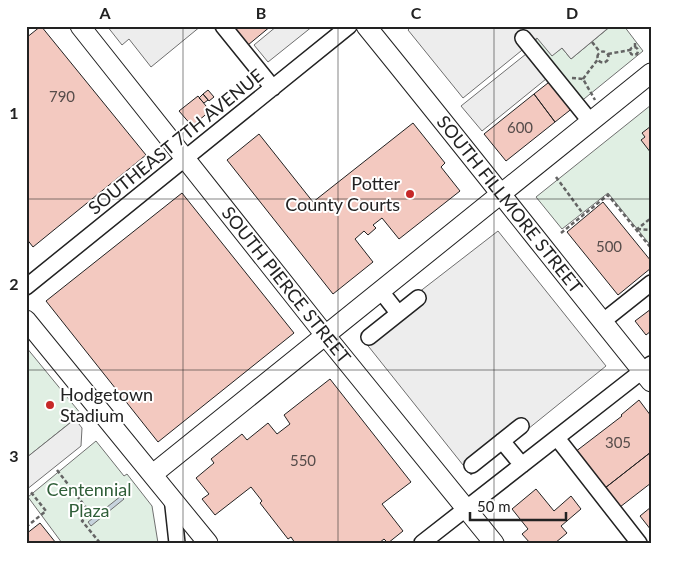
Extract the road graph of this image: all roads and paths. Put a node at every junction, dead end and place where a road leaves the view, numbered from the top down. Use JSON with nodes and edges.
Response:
{"nodes":[{"id":1,"x":80,"y":26,"type":"edge"},
{"id":2,"x":223,"y":26,"type":"edge"},
{"id":3,"x":349,"y":26,"type":"edge"},
{"id":4,"x":366,"y":26,"type":"edge"},
{"id":5,"x":523,"y":38,"type":"dead end"},
{"id":6,"x":635,"y":41,"type":"dead end"},
{"id":7,"x":592,"y":42,"type":"dead end"},
{"id":8,"x":635,"y":47,"type":"junction"},
{"id":9,"x":630,"y":50,"type":"junction"},
{"id":10,"x":600,"y":52,"type":"junction"},
{"id":11,"x":608,"y":54,"type":"junction"},
{"id":12,"x":634,"y":55,"type":"junction"},
{"id":13,"x":598,"y":59,"type":"junction"},
{"id":14,"x":634,"y":59,"type":"dead end"},
{"id":15,"x":651,"y":73,"type":"edge"},
{"id":16,"x":584,"y":79,"type":"dead end"},
{"id":17,"x":273,"y":88,"type":"junction"},
{"id":18,"x":590,"y":121,"type":"junction"},
{"id":19,"x":186,"y":159,"type":"junction"},
{"id":20,"x":556,"y":178,"type":"dead end"},
{"id":21,"x":502,"y":194,"type":"junction"},
{"id":22,"x":584,"y":214,"type":"junction"},
{"id":23,"x":651,"y":218,"type":"edge"},
{"id":24,"x":636,"y":230,"type":"junction"},
{"id":25,"x":651,"y":230,"type":"edge"},
{"id":26,"x":561,"y":233,"type":"dead end"},
{"id":27,"x":651,"y":248,"type":"edge"},
{"id":28,"x":651,"y":283,"type":"edge"},
{"id":29,"x":26,"y":287,"type":"edge"},
{"id":30,"x":380,"y":290,"type":"junction"},
{"id":31,"x":418,"y":298,"type":"dead end"},
{"id":32,"x":398,"y":313,"type":"junction"},
{"id":33,"x":26,"y":320,"type":"edge"},
{"id":34,"x":602,"y":322,"type":"junction"},
{"id":35,"x":325,"y":335,"type":"junction"},
{"id":36,"x":369,"y":337,"type":"dead end"},
{"id":37,"x":648,"y":372,"type":"edge"},
{"id":38,"x":521,"y":426,"type":"dead end"},
{"id":39,"x":557,"y":438,"type":"junction"},
{"id":40,"x":502,"y":441,"type":"junction"},
{"id":41,"x":472,"y":465,"type":"dead end"},
{"id":42,"x":522,"y":465,"type":"junction"},
{"id":43,"x":57,"y":470,"type":"dead end"},
{"id":44,"x":152,"y":474,"type":"junction"},
{"id":45,"x":30,"y":491,"type":"dead end"},
{"id":46,"x":172,"y":498,"type":"junction"},
{"id":47,"x":466,"y":509,"type":"junction"},
{"id":48,"x":26,"y":527,"type":"edge"},
{"id":49,"x":100,"y":543,"type":"edge"},
{"id":50,"x":177,"y":543,"type":"edge"},
{"id":51,"x":208,"y":543,"type":"edge"},
{"id":52,"x":422,"y":543,"type":"edge"},
{"id":53,"x":494,"y":543,"type":"edge"},
{"id":54,"x":639,"y":543,"type":"edge"}],
"edges":[{"from":1,"to":19,"type":"main road","name":"SOUTH PIERCE STREET"},
{"from":2,"to":17,"type":"street"},
{"from":3,"to":17,"type":"street","name":"SOUTHEAST 7TH AVENUE"},
{"from":4,"to":21,"type":"main road","name":"SOUTH FILLMORE STREET"},
{"from":5,"to":18,"type":"street"},
{"from":6,"to":8,"type":"path"},
{"from":7,"to":10,"type":"path"},
{"from":8,"to":9,"type":"path"},
{"from":8,"to":12,"type":"path"},
{"from":9,"to":11,"type":"path"},
{"from":9,"to":12,"type":"path"},
{"from":10,"to":11,"type":"path"},
{"from":10,"to":13,"type":"path"},
{"from":11,"to":13,"type":"path"},
{"from":12,"to":14,"type":"path"},
{"from":13,"to":16,"type":"path"},
{"from":15,"to":18,"type":"main road"},
{"from":17,"to":19,"type":"street","name":"SOUTHEAST 7TH AVENUE"},
{"from":18,"to":21,"type":"main road"},
{"from":19,"to":29,"type":"street","name":"SOUTHEAST 7TH AVENUE"},
{"from":19,"to":35,"type":"main road","name":"SOUTH PIERCE STREET"},
{"from":20,"to":22,"type":"path"},
{"from":21,"to":30,"type":"main road"},
{"from":21,"to":34,"type":"main road","name":"SOUTH FILLMORE STREET"},
{"from":22,"to":24,"type":"path"},
{"from":22,"to":26,"type":"path"},
{"from":23,"to":24,"type":"path"},
{"from":24,"to":25,"type":"path"},
{"from":24,"to":27,"type":"path"},
{"from":28,"to":34,"type":"street"},
{"from":30,"to":32,"type":"street"},
{"from":30,"to":35,"type":"main road"},
{"from":31,"to":32,"type":"street"},
{"from":32,"to":36,"type":"street"},
{"from":33,"to":44,"type":"main road"},
{"from":34,"to":37,"type":"main road","name":"SOUTH FILLMORE STREET"},
{"from":35,"to":44,"type":"main road"},
{"from":35,"to":47,"type":"main road","name":"SOUTH PIERCE STREET"},
{"from":37,"to":39,"type":"street"},
{"from":38,"to":40,"type":"street"},
{"from":39,"to":42,"type":"street"},
{"from":39,"to":54,"type":"street"},
{"from":40,"to":41,"type":"street"},
{"from":40,"to":42,"type":"street"},
{"from":42,"to":47,"type":"street"},
{"from":43,"to":49,"type":"path"},
{"from":44,"to":46,"type":"main road"},
{"from":45,"to":48,"type":"path"},
{"from":46,"to":50,"type":"street"},
{"from":46,"to":51,"type":"main road"},
{"from":47,"to":52,"type":"street"},
{"from":47,"to":53,"type":"main road","name":"SOUTH PIERCE STREET"}]}
